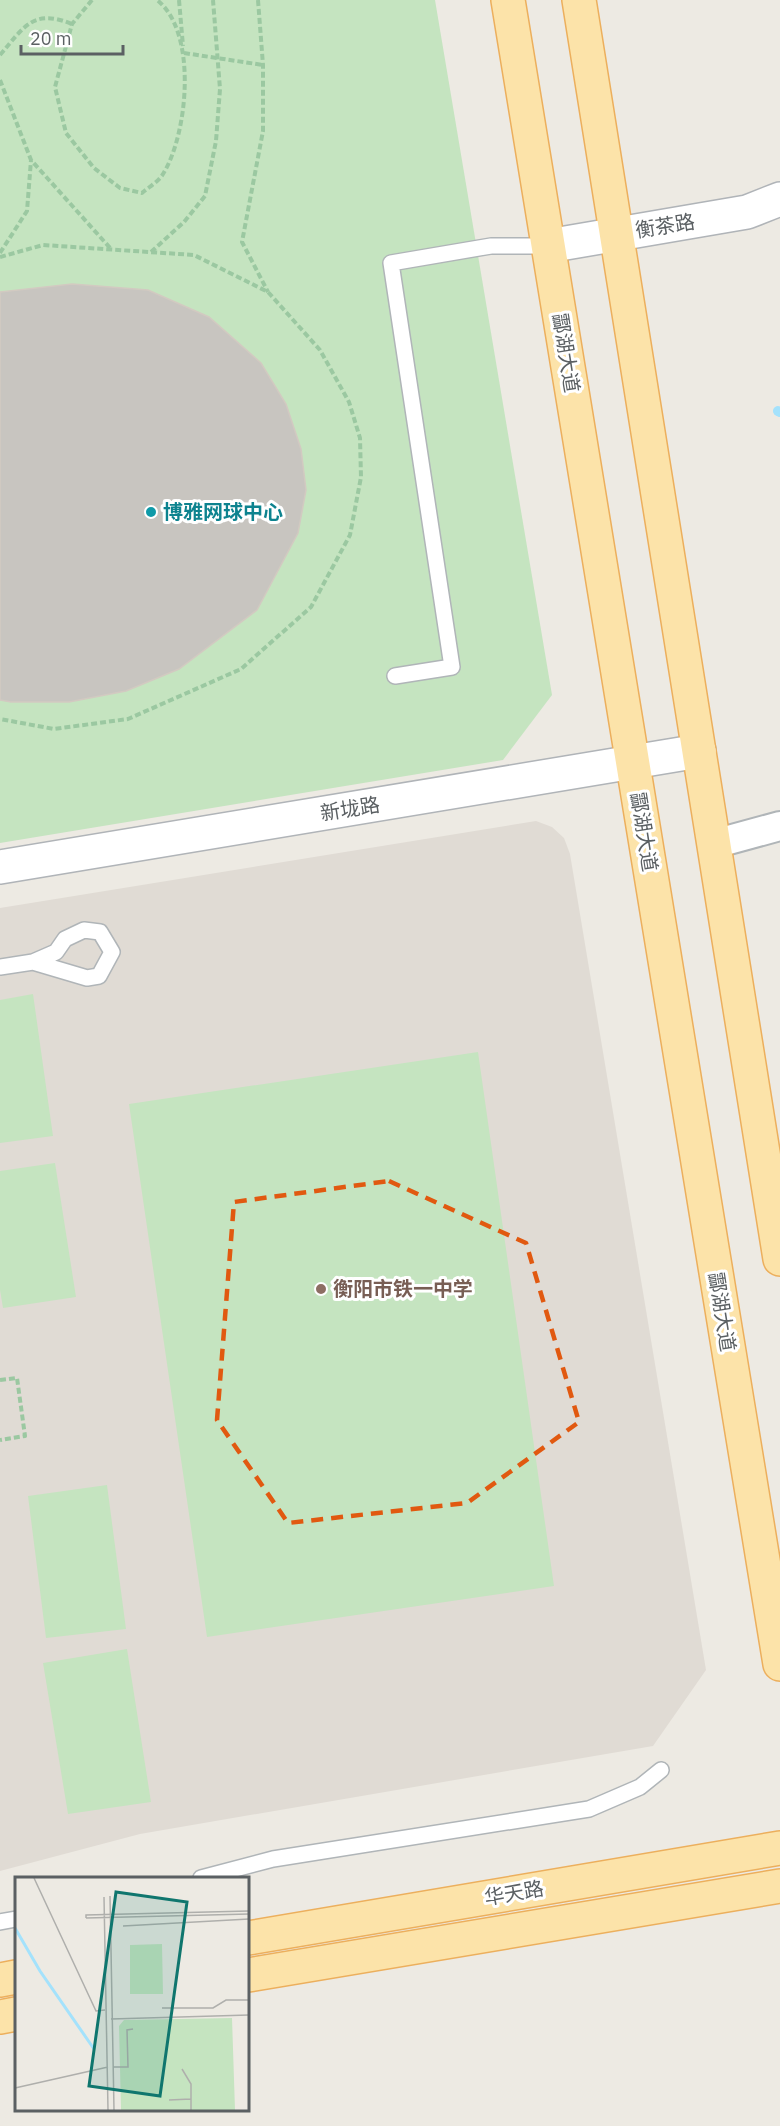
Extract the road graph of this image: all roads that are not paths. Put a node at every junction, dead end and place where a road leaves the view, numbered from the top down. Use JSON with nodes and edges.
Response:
{"nodes":[{"id":1,"x":508,"y":0,"type":"edge"},
{"id":2,"x":579,"y":0,"type":"edge"},
{"id":3,"x":780,"y":199,"type":"edge"},
{"id":4,"x":617,"y":234,"type":"junction"},
{"id":5,"x":548,"y":246,"type":"junction"},
{"id":6,"x":394,"y":676,"type":"dead end"},
{"id":7,"x":699,"y":751,"type":"junction"},
{"id":8,"x":633,"y":762,"type":"junction"},
{"id":9,"x":780,"y":826,"type":"edge"},
{"id":10,"x":714,"y":844,"type":"junction"},
{"id":11,"x":0,"y":867,"type":"edge"},
{"id":12,"x":33,"y":962,"type":"junction"},
{"id":13,"x":0,"y":967,"type":"edge"},
{"id":14,"x":780,"y":1259,"type":"edge"},
{"id":15,"x":780,"y":1664,"type":"edge"},
{"id":16,"x":661,"y":1770,"type":"dead end"},
{"id":17,"x":780,"y":1848,"type":"edge"},
{"id":18,"x":205,"y":1877,"type":"edge"},
{"id":19,"x":780,"y":1886,"type":"edge"},
{"id":20,"x":15,"y":1919,"type":"edge"},
{"id":21,"x":0,"y":1922,"type":"edge"},
{"id":22,"x":249,"y":1938,"type":"edge"},
{"id":23,"x":249,"y":1975,"type":"edge"},
{"id":24,"x":15,"y":1977,"type":"edge"},
{"id":25,"x":0,"y":1980,"type":"edge"},
{"id":26,"x":15,"y":2014,"type":"edge"},
{"id":27,"x":0,"y":2017,"type":"edge"}],
"edges":[{"from":1,"to":5,"type":"main road","name":"酃湖大道"},
{"from":2,"to":4,"type":"main road"},
{"from":3,"to":4,"type":"main road","name":"衡茶路"},
{"from":4,"to":5,"type":"main road","name":"衡茶路"},
{"from":4,"to":7,"type":"main road"},
{"from":5,"to":6,"type":"lane"},
{"from":5,"to":8,"type":"main road","name":"酃湖大道"},
{"from":7,"to":8,"type":"main road","name":"新垅路"},
{"from":7,"to":10,"type":"main road"},
{"from":8,"to":11,"type":"main road","name":"新垅路"},
{"from":8,"to":15,"type":"main road","name":"酃湖大道"},
{"from":9,"to":10,"type":"street"},
{"from":10,"to":14,"type":"main road"},
{"from":12,"to":12,"type":"lane"},
{"from":12,"to":13,"type":"lane"},
{"from":16,"to":18,"type":"lane"},
{"from":17,"to":22,"type":"main road","name":"华天路"},
{"from":19,"to":23,"type":"main road","name":"华天路"},
{"from":20,"to":21,"type":"lane"},
{"from":24,"to":25,"type":"main road"},
{"from":26,"to":27,"type":"main road"}]}
